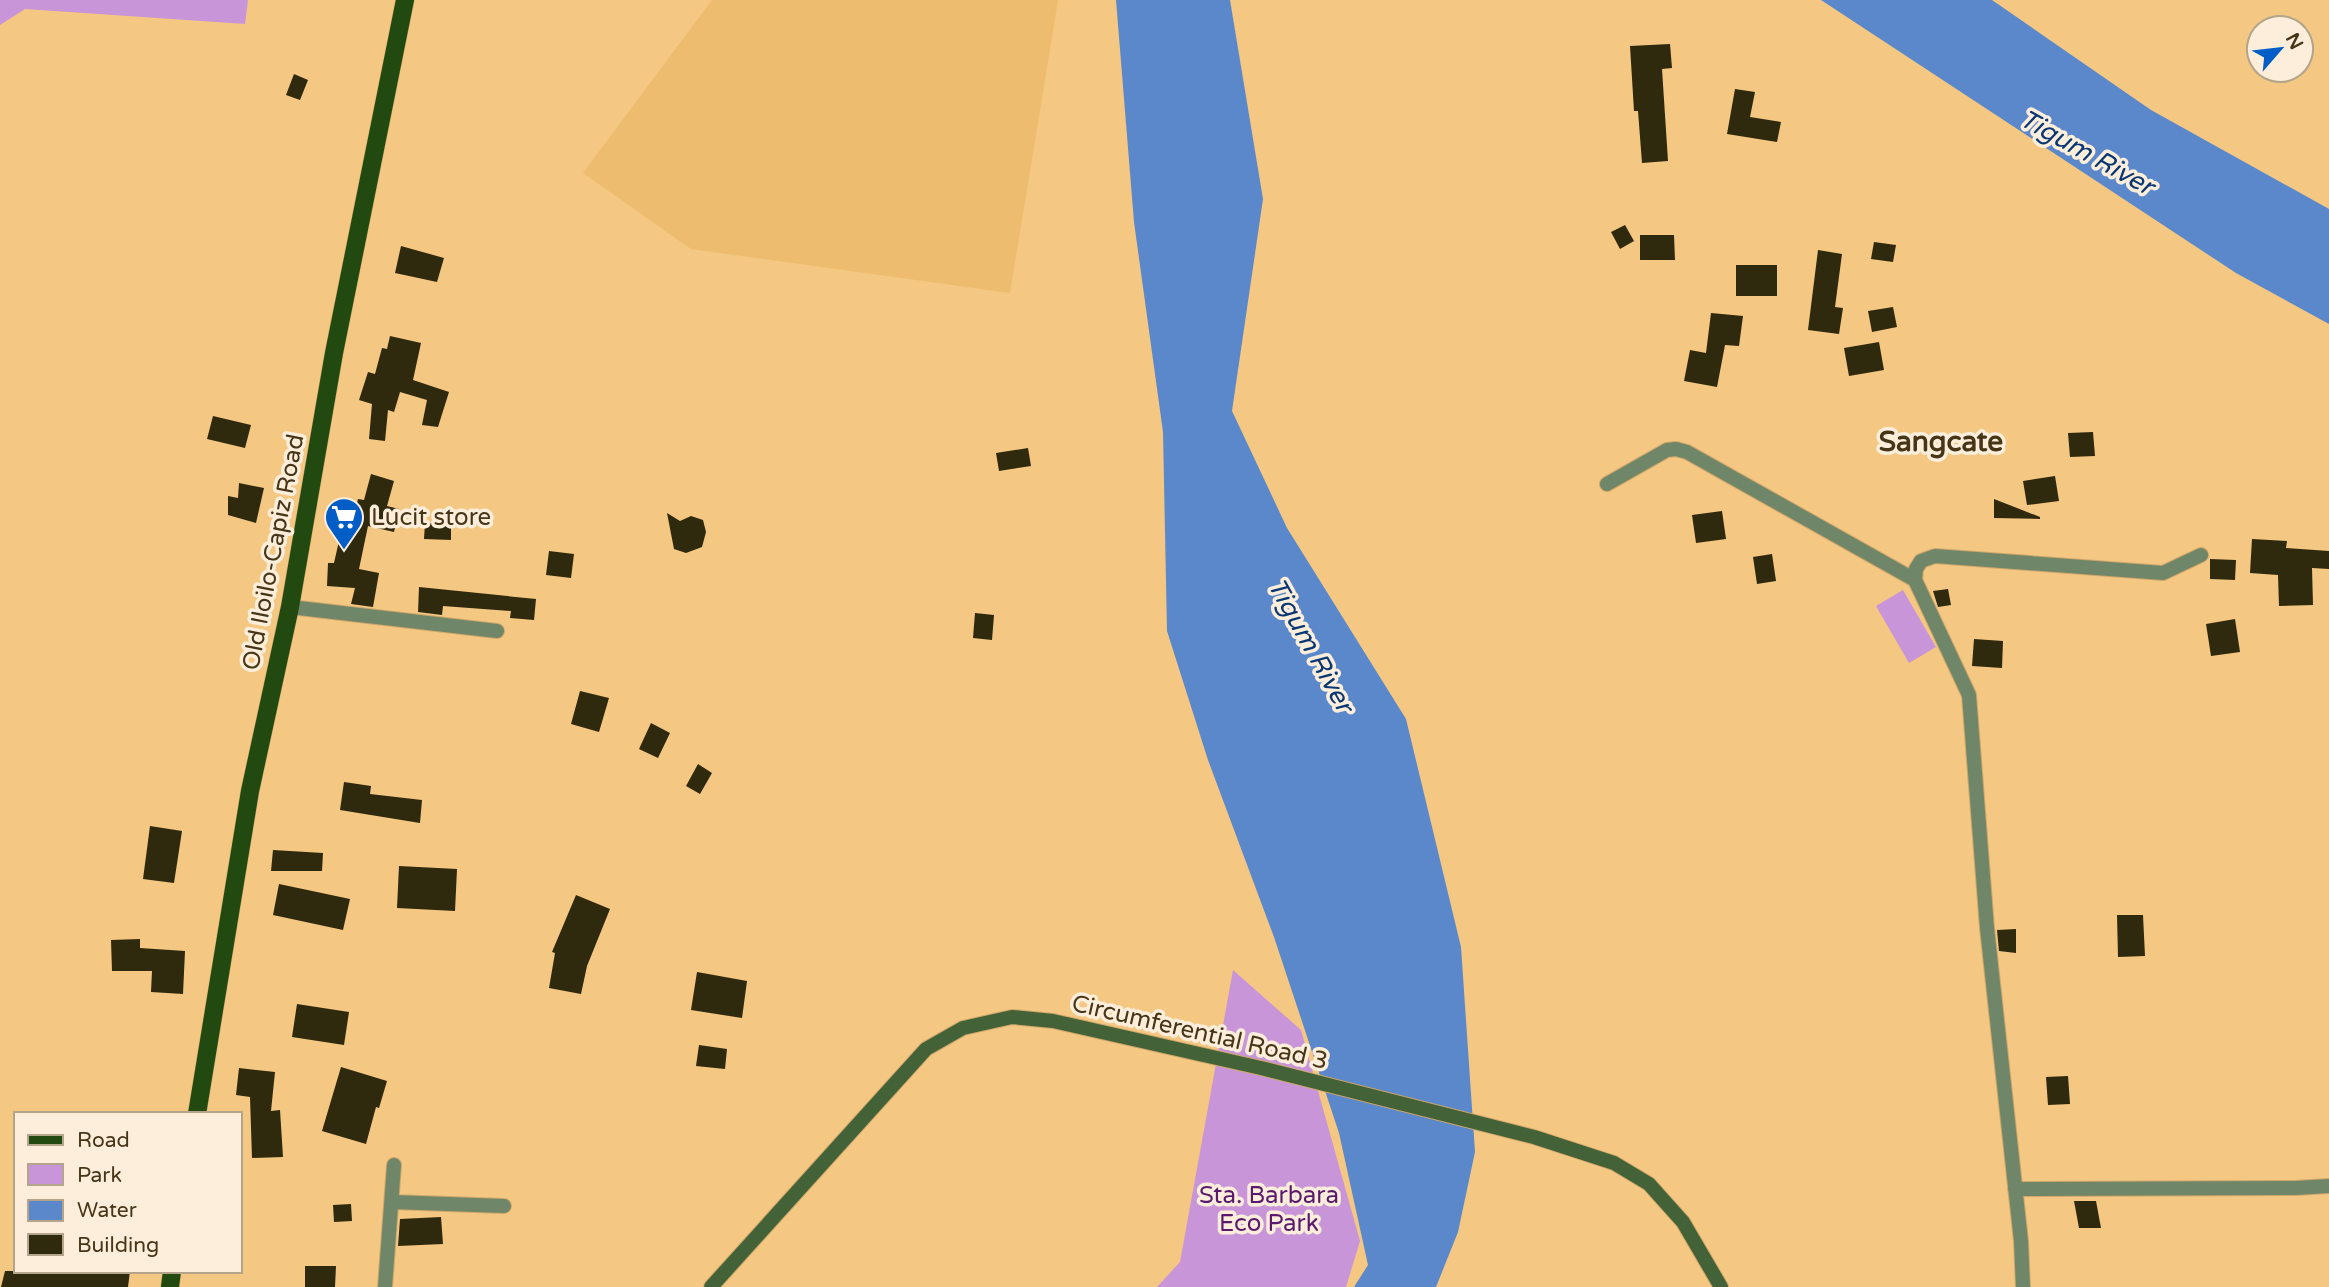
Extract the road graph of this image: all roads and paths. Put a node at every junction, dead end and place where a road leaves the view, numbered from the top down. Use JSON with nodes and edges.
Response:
{"nodes":[{"id":1,"x":405,"y":0,"type":"edge"},
{"id":2,"x":1607,"y":484,"type":"dead end"},
{"id":3,"x":2201,"y":555,"type":"dead end"},
{"id":4,"x":1915,"y":580,"type":"junction"},
{"id":5,"x":289,"y":607,"type":"junction"},
{"id":6,"x":497,"y":631,"type":"dead end"},
{"id":7,"x":197,"y":1112,"type":"edge"},
{"id":8,"x":394,"y":1165,"type":"dead end"},
{"id":9,"x":2329,"y":1185,"type":"edge"},
{"id":10,"x":2015,"y":1189,"type":"junction"},
{"id":11,"x":391,"y":1202,"type":"junction"},
{"id":12,"x":504,"y":1206,"type":"dead end"},
{"id":13,"x":385,"y":1287,"type":"edge"},
{"id":14,"x":711,"y":1287,"type":"edge"},
{"id":15,"x":1721,"y":1287,"type":"edge"},
{"id":16,"x":2023,"y":1287,"type":"edge"}],
"edges":[{"from":1,"to":5,"type":"main road","name":"Old Iloilo-Capiz Road"},
{"from":2,"to":4,"type":"street"},
{"from":3,"to":4,"type":"street"},
{"from":4,"to":10,"type":"street"},
{"from":5,"to":6,"type":"street"},
{"from":5,"to":7,"type":"main road","name":"Old Iloilo-Capiz Road"},
{"from":8,"to":11,"type":"street"},
{"from":9,"to":10,"type":"street"},
{"from":10,"to":16,"type":"street"},
{"from":11,"to":12,"type":"street"},
{"from":11,"to":13,"type":"street"},
{"from":14,"to":15,"type":"main road","name":"Circumferential Road 3"}]}
